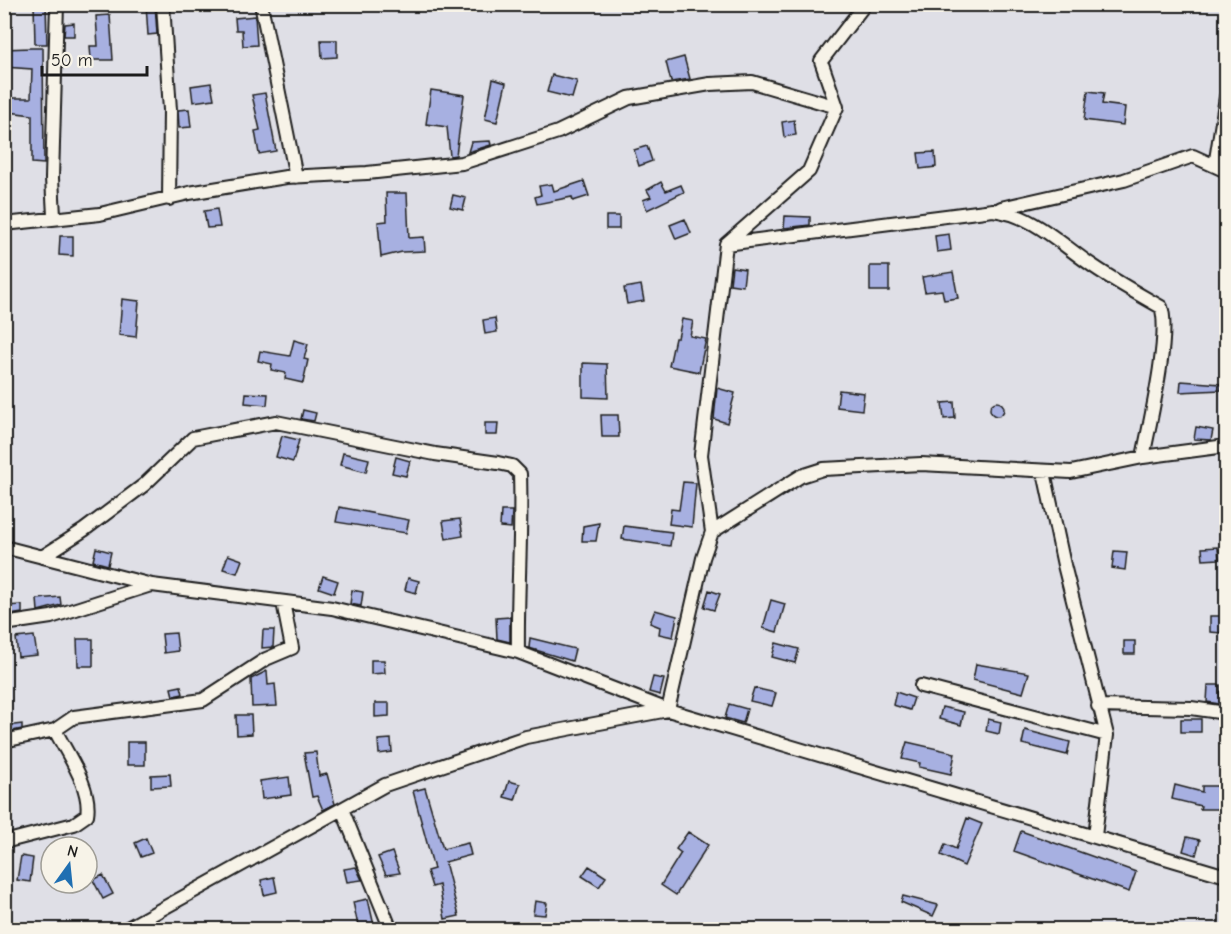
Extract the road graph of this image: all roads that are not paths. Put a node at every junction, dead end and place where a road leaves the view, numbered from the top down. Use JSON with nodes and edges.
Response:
{"nodes":[{"id":1,"x":57,"y":4,"type":"edge"},
{"id":2,"x":163,"y":4,"type":"edge"},
{"id":3,"x":261,"y":4,"type":"edge"},
{"id":4,"x":866,"y":4,"type":"edge"},
{"id":5,"x":1227,"y":97,"type":"edge"},
{"id":6,"x":837,"y":107,"type":"junction"},
{"id":7,"x":1221,"y":168,"type":"edge"},
{"id":8,"x":296,"y":177,"type":"junction"},
{"id":9,"x":169,"y":199,"type":"junction"},
{"id":10,"x":987,"y":210,"type":"junction"},
{"id":11,"x":54,"y":216,"type":"junction"},
{"id":12,"x":4,"y":224,"type":"edge"},
{"id":13,"x":726,"y":244,"type":"junction"},
{"id":14,"x":1227,"y":446,"type":"edge"},
{"id":15,"x":1143,"y":457,"type":"junction"},
{"id":16,"x":1044,"y":472,"type":"junction"},
{"id":17,"x":712,"y":532,"type":"junction"},
{"id":18,"x":4,"y":547,"type":"edge"},
{"id":19,"x":42,"y":557,"type":"junction"},
{"id":20,"x":152,"y":585,"type":"junction"},
{"id":21,"x":283,"y":602,"type":"junction"},
{"id":22,"x":4,"y":624,"type":"edge"},
{"id":23,"x":518,"y":652,"type":"junction"},
{"id":24,"x":921,"y":686,"type":"dead end"},
{"id":25,"x":1098,"y":706,"type":"junction"},
{"id":26,"x":668,"y":710,"type":"junction"},
{"id":27,"x":1227,"y":713,"type":"edge"},
{"id":28,"x":55,"y":730,"type":"junction"},
{"id":29,"x":1107,"y":735,"type":"junction"},
{"id":30,"x":4,"y":741,"type":"edge"},
{"id":31,"x":342,"y":809,"type":"junction"},
{"id":32,"x":1095,"y":836,"type":"junction"},
{"id":33,"x":4,"y":842,"type":"edge"},
{"id":34,"x":1227,"y":876,"type":"edge"},
{"id":35,"x":124,"y":930,"type":"edge"},
{"id":36,"x":391,"y":930,"type":"edge"}],
"edges":[{"from":1,"to":11,"type":"street"},
{"from":2,"to":9,"type":"street"},
{"from":3,"to":8,"type":"street"},
{"from":4,"to":6,"type":"street"},
{"from":5,"to":7,"type":"street"},
{"from":6,"to":8,"type":"street"},
{"from":6,"to":13,"type":"street"},
{"from":7,"to":10,"type":"street"},
{"from":8,"to":9,"type":"street"},
{"from":9,"to":11,"type":"street"},
{"from":10,"to":13,"type":"street"},
{"from":10,"to":15,"type":"street"},
{"from":11,"to":12,"type":"street"},
{"from":13,"to":17,"type":"street"},
{"from":14,"to":15,"type":"street"},
{"from":15,"to":16,"type":"street"},
{"from":16,"to":17,"type":"street"},
{"from":16,"to":25,"type":"street"},
{"from":17,"to":26,"type":"street"},
{"from":18,"to":19,"type":"street"},
{"from":19,"to":20,"type":"street"},
{"from":19,"to":23,"type":"street"},
{"from":20,"to":21,"type":"street"},
{"from":20,"to":22,"type":"street"},
{"from":21,"to":23,"type":"street"},
{"from":21,"to":28,"type":"street"},
{"from":23,"to":26,"type":"street"},
{"from":24,"to":29,"type":"street"},
{"from":25,"to":27,"type":"street"},
{"from":25,"to":29,"type":"street"},
{"from":26,"to":31,"type":"street"},
{"from":26,"to":32,"type":"street"},
{"from":28,"to":30,"type":"street"},
{"from":28,"to":33,"type":"street"},
{"from":29,"to":32,"type":"street"},
{"from":31,"to":35,"type":"street"},
{"from":31,"to":36,"type":"street"},
{"from":32,"to":34,"type":"street"}]}
